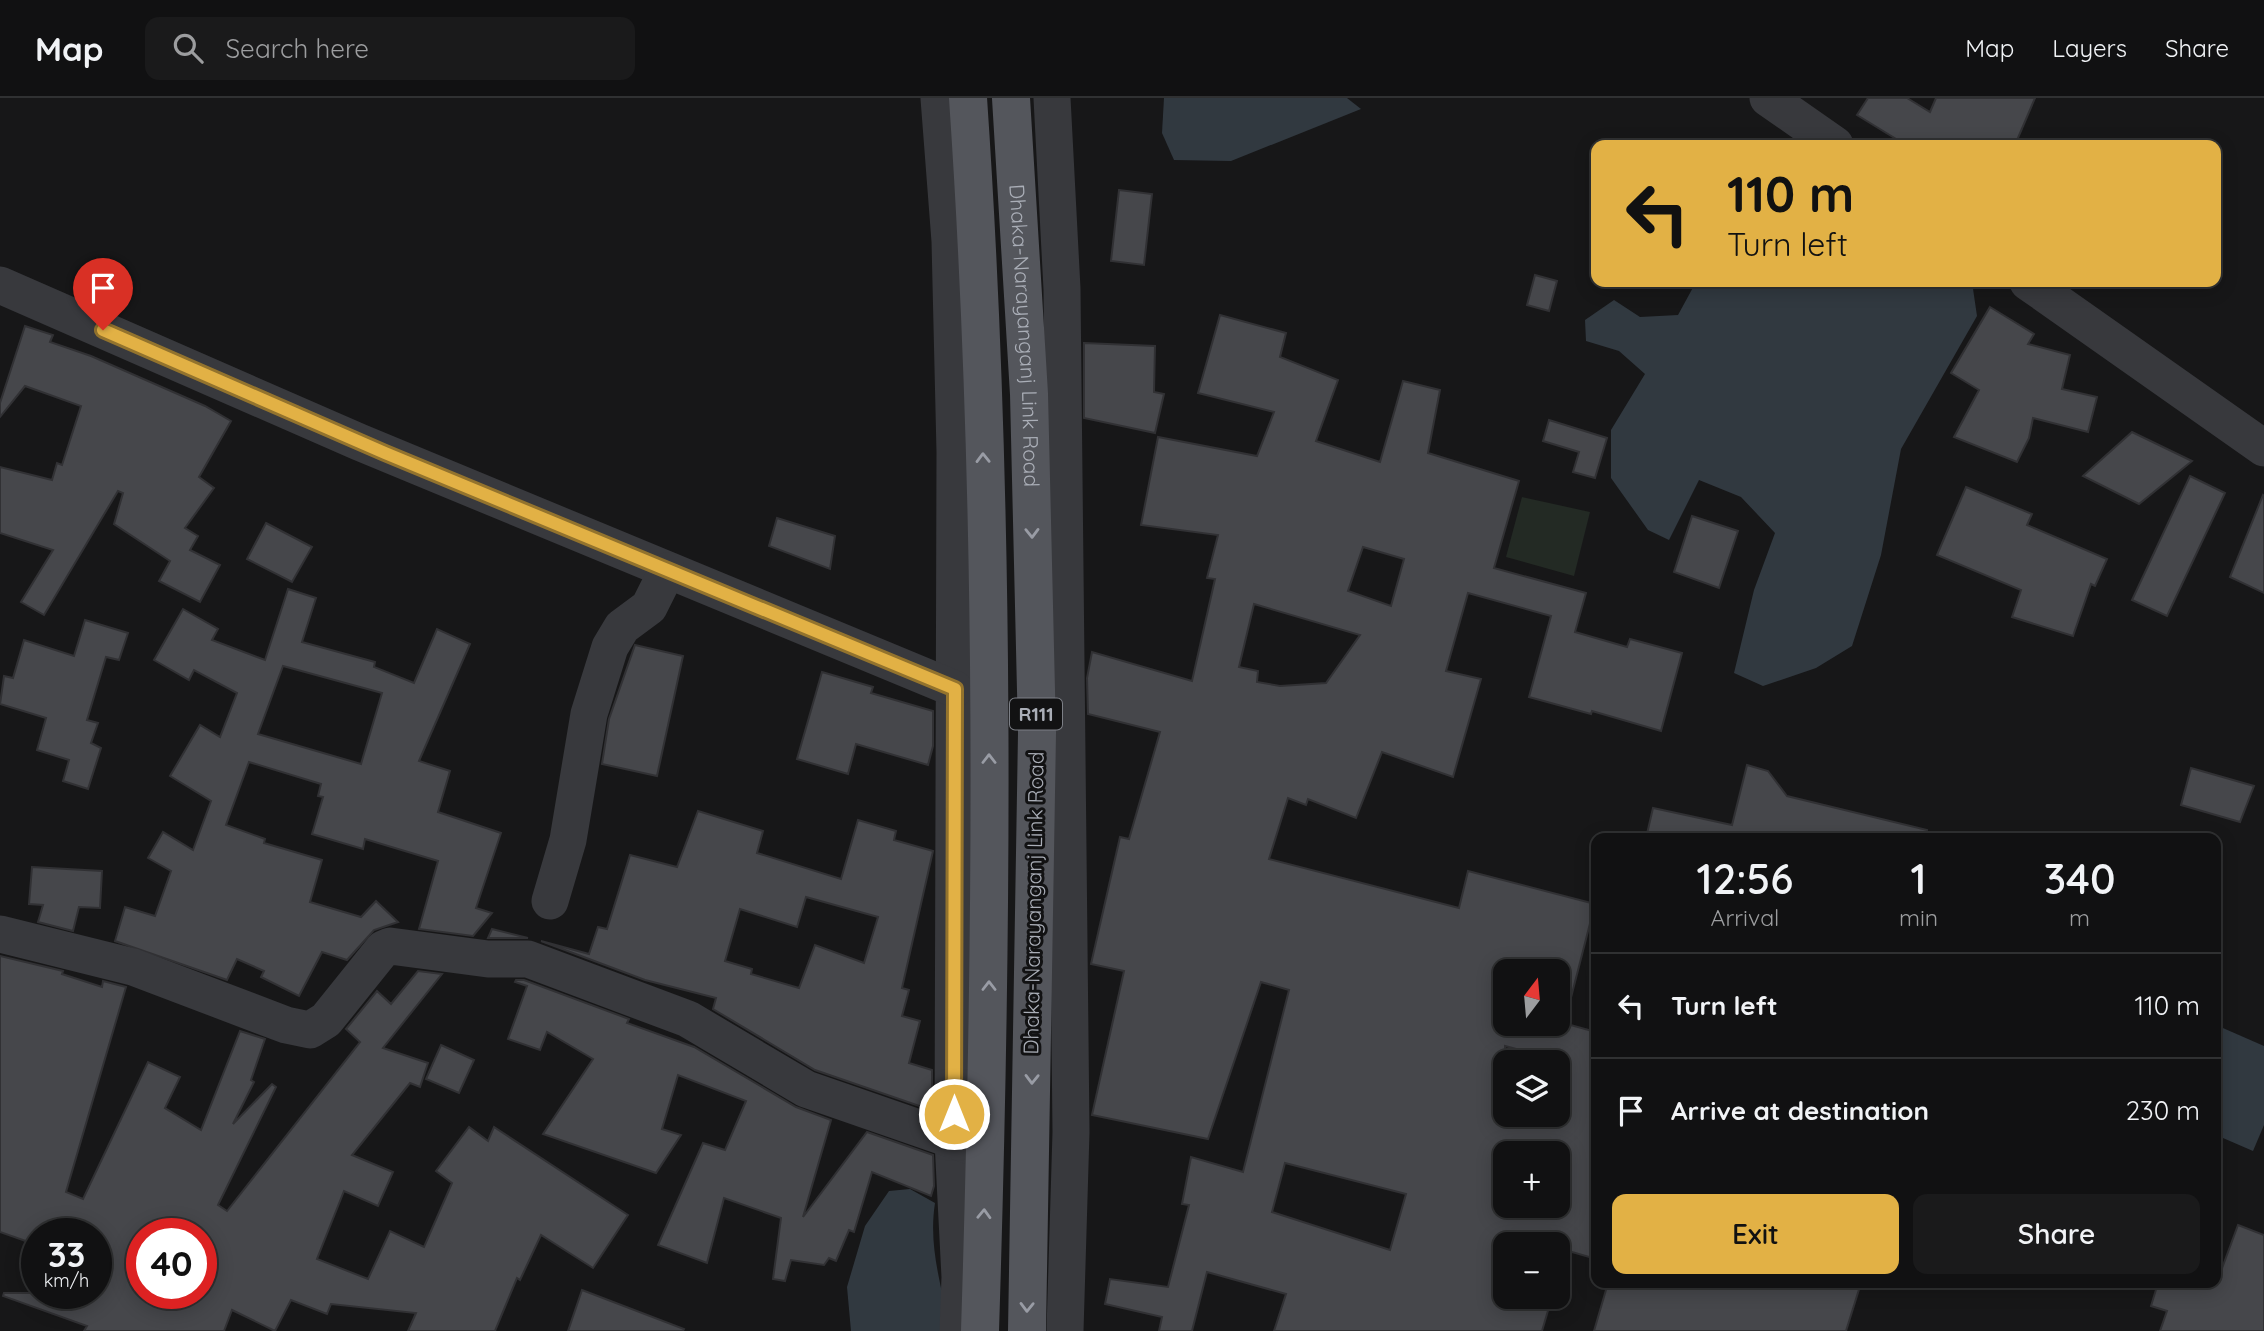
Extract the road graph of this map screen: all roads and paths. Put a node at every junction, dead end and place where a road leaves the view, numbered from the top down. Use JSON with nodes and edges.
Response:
{"nodes":[{"id":1,"x":939,"y":98,"type":"edge"},
{"id":2,"x":968,"y":98,"type":"edge"},
{"id":3,"x":1011,"y":98,"type":"edge"},
{"id":4,"x":1052,"y":98,"type":"edge"},
{"id":5,"x":1768,"y":98,"type":"edge"},
{"id":6,"x":1828,"y":140,"type":"edge"},
{"id":7,"x":0,"y":285,"type":"edge"},
{"id":8,"x":2035,"y":287,"type":"edge"},
{"id":9,"x":2264,"y":448,"type":"edge"},
{"id":10,"x":667,"y":571,"type":"junction"},
{"id":11,"x":955,"y":689,"type":"junction"},
{"id":12,"x":550,"y":901,"type":"dead end"},
{"id":13,"x":0,"y":934,"type":"edge"},
{"id":14,"x":970,"y":1146,"type":"junction"},
{"id":15,"x":958,"y":1331,"type":"edge"},
{"id":16,"x":980,"y":1331,"type":"edge"},
{"id":17,"x":1027,"y":1331,"type":"edge"},
{"id":18,"x":1065,"y":1331,"type":"edge"}],
"edges":[{"from":1,"to":11,"type":"street"},
{"from":14,"to":2,"type":"main road","name":"Dhaka-Narayanganj Link Road","number":"R111","one_way":true},
{"from":3,"to":17,"type":"main road","name":"Dhaka-Narayanganj Link Road","number":"R111","one_way":true},
{"from":4,"to":18,"type":"street"},
{"from":5,"to":6,"type":"street"},
{"from":7,"to":10,"type":"street"},
{"from":8,"to":9,"type":"street"},
{"from":10,"to":11,"type":"street"},
{"from":10,"to":12,"type":"street"},
{"from":11,"to":14,"type":"street"},
{"from":13,"to":14,"type":"street"},
{"from":14,"to":15,"type":"street"},
{"from":16,"to":14,"type":"main road","name":"Dhaka-Narayanganj Link Road","number":"R111","one_way":true}]}
